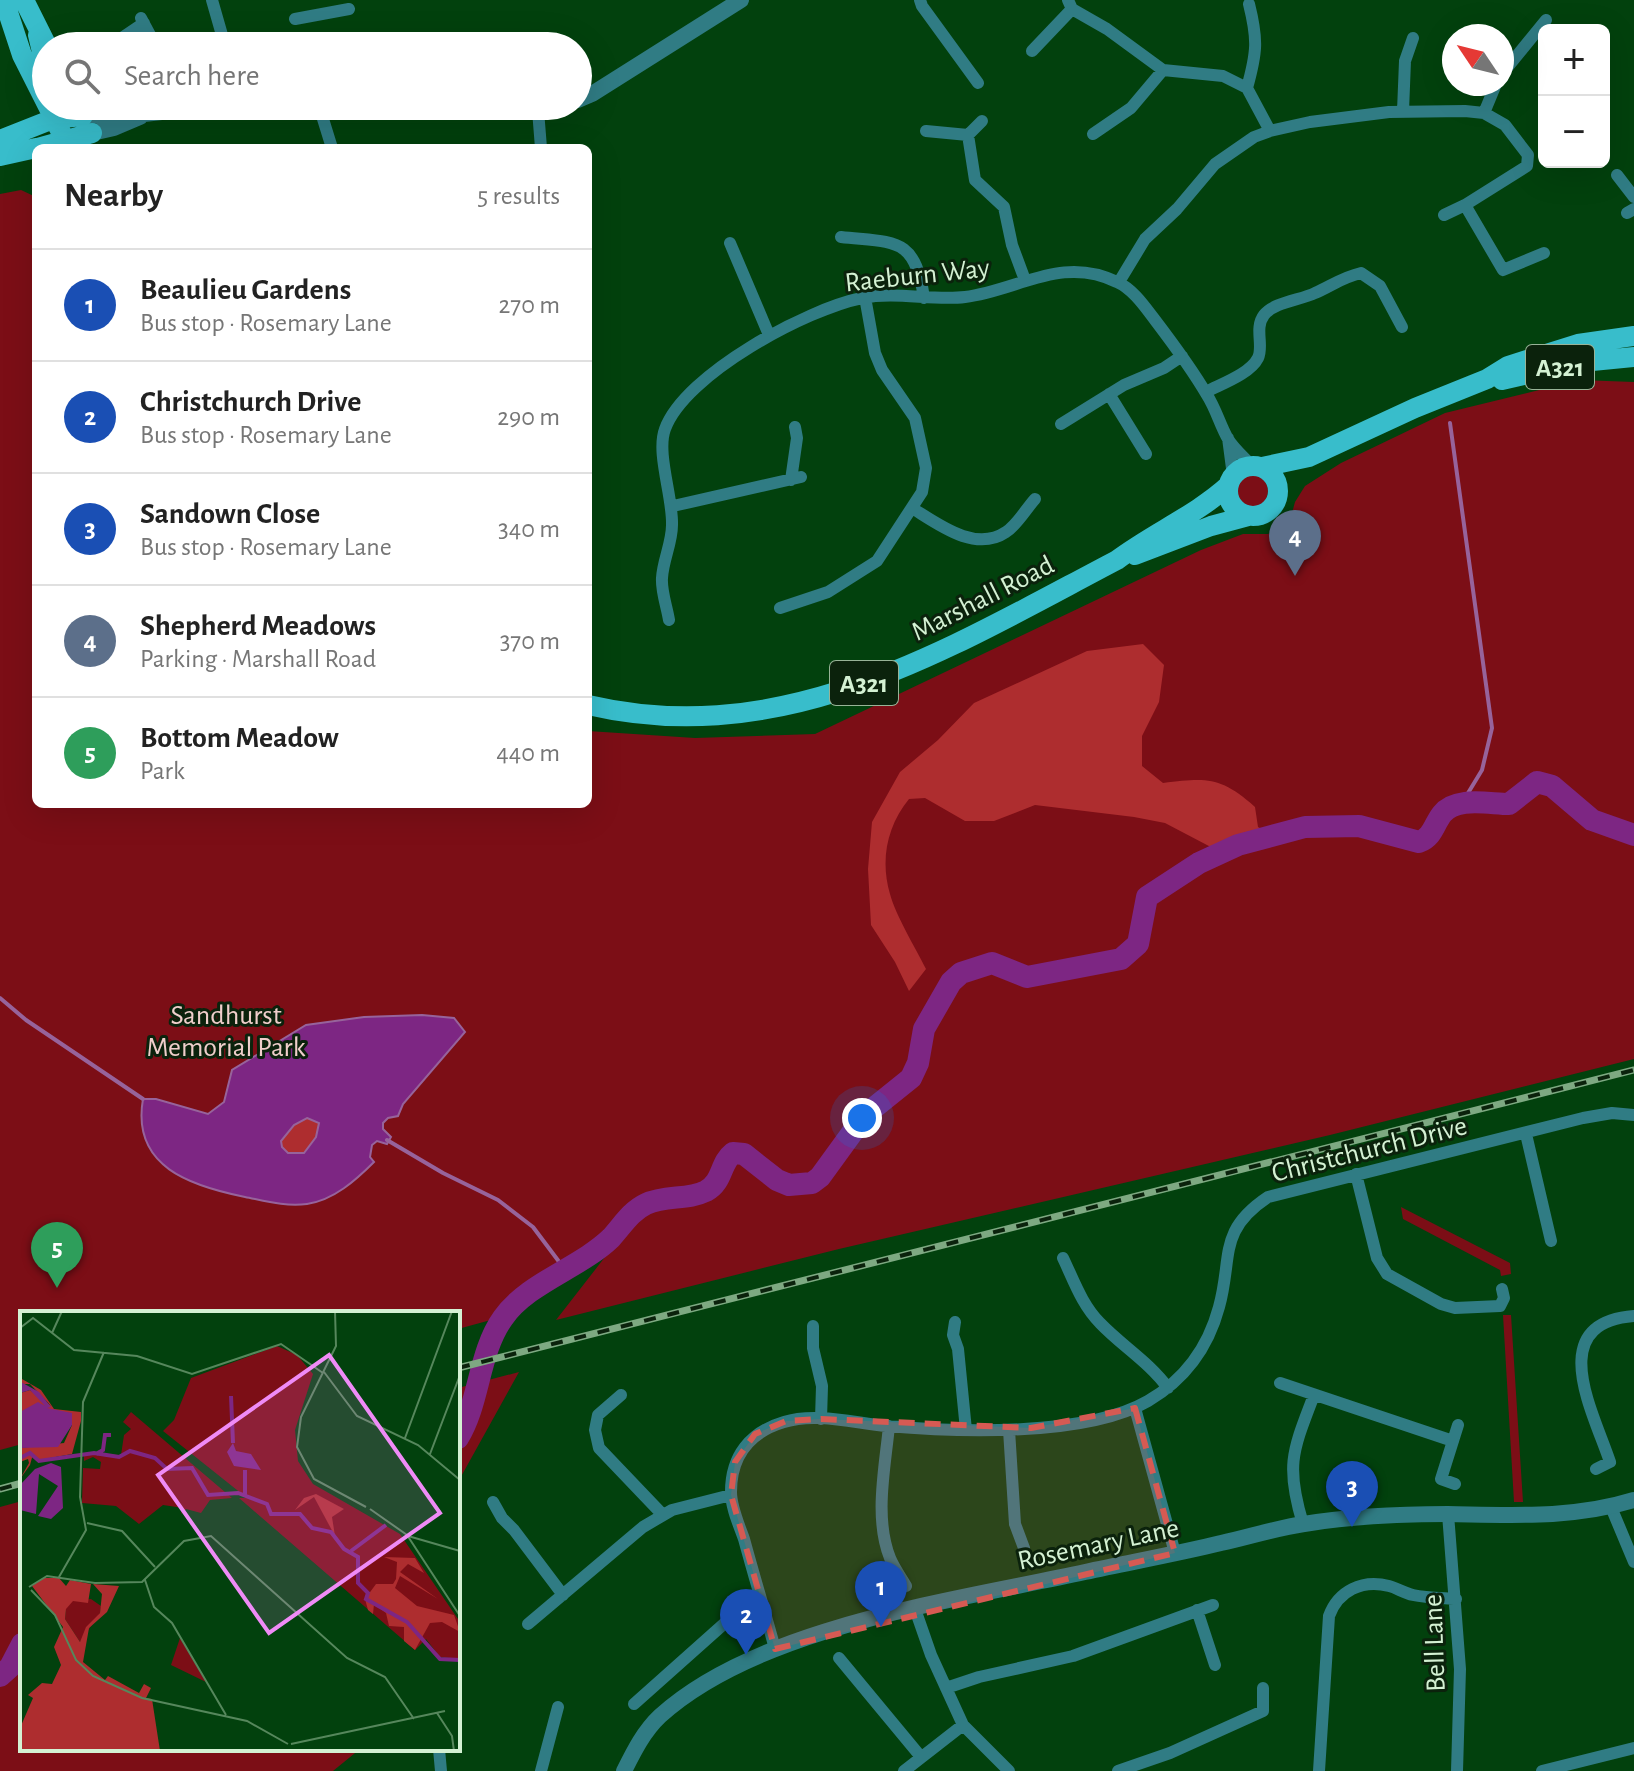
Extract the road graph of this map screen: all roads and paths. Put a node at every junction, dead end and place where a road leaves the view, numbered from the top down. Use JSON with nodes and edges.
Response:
{"nodes":[{"id":1,"x":4,"y":0,"type":"edge"},
{"id":2,"x":24,"y":0,"type":"edge"},
{"id":3,"x":212,"y":0,"type":"edge"},
{"id":4,"x":741,"y":0,"type":"edge"},
{"id":5,"x":920,"y":0,"type":"edge"},
{"id":6,"x":1249,"y":4,"type":"dead end"},
{"id":7,"x":1070,"y":5,"type":"edge"},
{"id":8,"x":331,"y":6,"type":"edge"},
{"id":9,"x":349,"y":9,"type":"dead end"},
{"id":10,"x":295,"y":19,"type":"dead end"},
{"id":11,"x":1546,"y":20,"type":"dead end"},
{"id":12,"x":37,"y":27,"type":"junction"},
{"id":13,"x":38,"y":32,"type":"edge"},
{"id":14,"x":40,"y":32,"type":"edge"},
{"id":15,"x":128,"y":32,"type":"edge"},
{"id":16,"x":148,"y":32,"type":"edge"},
{"id":17,"x":221,"y":32,"type":"edge"},
{"id":18,"x":1413,"y":38,"type":"dead end"},
{"id":19,"x":1032,"y":51,"type":"dead end"},
{"id":20,"x":1514,"y":59,"type":"edge"},
{"id":21,"x":32,"y":67,"type":"edge"},
{"id":22,"x":1163,"y":70,"type":"junction"},
{"id":23,"x":978,"y":83,"type":"dead end"},
{"id":24,"x":1247,"y":88,"type":"junction"},
{"id":25,"x":592,"y":94,"type":"edge"},
{"id":26,"x":1491,"y":96,"type":"edge"},
{"id":27,"x":1403,"y":111,"type":"junction"},
{"id":28,"x":1484,"y":113,"type":"junction"},
{"id":29,"x":131,"y":120,"type":"edge"},
{"id":30,"x":323,"y":120,"type":"edge"},
{"id":31,"x":539,"y":120,"type":"edge"},
{"id":32,"x":76,"y":121,"type":"edge"},
{"id":33,"x":982,"y":121,"type":"dead end"},
{"id":34,"x":926,"y":131,"type":"dead end"},
{"id":35,"x":1270,"y":131,"type":"junction"},
{"id":36,"x":1093,"y":134,"type":"dead end"},
{"id":37,"x":968,"y":135,"type":"junction"},
{"id":38,"x":0,"y":140,"type":"edge"},
{"id":39,"x":67,"y":144,"type":"edge"},
{"id":40,"x":331,"y":144,"type":"edge"},
{"id":41,"x":541,"y":144,"type":"edge"},
{"id":42,"x":1617,"y":175,"type":"dead end"},
{"id":43,"x":1634,"y":197,"type":"edge"},
{"id":44,"x":1465,"y":205,"type":"junction"},
{"id":45,"x":1444,"y":215,"type":"dead end"},
{"id":46,"x":841,"y":237,"type":"dead end"},
{"id":47,"x":730,"y":243,"type":"dead end"},
{"id":48,"x":1544,"y":253,"type":"dead end"},
{"id":49,"x":1025,"y":280,"type":"junction"},
{"id":50,"x":1119,"y":282,"type":"junction"},
{"id":51,"x":865,"y":297,"type":"junction"},
{"id":52,"x":924,"y":298,"type":"junction"},
{"id":53,"x":1402,"y":327,"type":"dead end"},
{"id":54,"x":769,"y":335,"type":"junction"},
{"id":55,"x":1632,"y":341,"type":"edge"},
{"id":56,"x":1182,"y":356,"type":"junction"},
{"id":57,"x":1206,"y":392,"type":"junction"},
{"id":58,"x":1109,"y":394,"type":"junction"},
{"id":59,"x":1061,"y":424,"type":"dead end"},
{"id":60,"x":795,"y":427,"type":"dead end"},
{"id":61,"x":1228,"y":438,"type":"junction"},
{"id":62,"x":1146,"y":454,"type":"dead end"},
{"id":63,"x":1309,"y":457,"type":"junction"},
{"id":64,"x":1257,"y":466,"type":"junction"},
{"id":65,"x":1231,"y":480,"type":"junction"},
{"id":66,"x":1279,"y":493,"type":"junction"},
{"id":67,"x":1035,"y":499,"type":"dead end"},
{"id":68,"x":673,"y":506,"type":"junction"},
{"id":69,"x":912,"y":508,"type":"junction"},
{"id":70,"x":1248,"y":516,"type":"junction"},
{"id":71,"x":1117,"y":560,"type":"junction"},
{"id":72,"x":780,"y":608,"type":"dead end"},
{"id":73,"x":669,"y":620,"type":"dead end"},
{"id":74,"x":592,"y":706,"type":"edge"},
{"id":75,"x":1634,"y":1115,"type":"edge"},
{"id":76,"x":1526,"y":1134,"type":"junction"},
{"id":77,"x":1356,"y":1174,"type":"junction"},
{"id":78,"x":1551,"y":1241,"type":"dead end"},
{"id":79,"x":1063,"y":1258,"type":"dead end"},
{"id":80,"x":1502,"y":1289,"type":"dead end"},
{"id":81,"x":1634,"y":1316,"type":"edge"},
{"id":82,"x":955,"y":1322,"type":"dead end"},
{"id":83,"x":813,"y":1326,"type":"dead end"},
{"id":84,"x":1280,"y":1383,"type":"dead end"},
{"id":85,"x":1168,"y":1388,"type":"junction"},
{"id":86,"x":621,"y":1395,"type":"dead end"},
{"id":87,"x":1314,"y":1395,"type":"junction"},
{"id":88,"x":1135,"y":1408,"type":"junction"},
{"id":89,"x":821,"y":1419,"type":"junction"},
{"id":90,"x":1458,"y":1425,"type":"dead end"},
{"id":91,"x":889,"y":1426,"type":"junction"},
{"id":92,"x":966,"y":1430,"type":"junction"},
{"id":93,"x":1009,"y":1430,"type":"junction"},
{"id":94,"x":1453,"y":1441,"type":"junction"},
{"id":95,"x":1596,"y":1469,"type":"dead end"},
{"id":96,"x":1455,"y":1484,"type":"dead end"},
{"id":97,"x":731,"y":1495,"type":"junction"},
{"id":98,"x":1634,"y":1500,"type":"edge"},
{"id":99,"x":493,"y":1502,"type":"dead end"},
{"id":100,"x":1611,"y":1507,"type":"junction"},
{"id":101,"x":662,"y":1514,"type":"junction"},
{"id":102,"x":1448,"y":1514,"type":"junction"},
{"id":103,"x":1303,"y":1524,"type":"junction"},
{"id":104,"x":1024,"y":1548,"type":"dead end"},
{"id":105,"x":1175,"y":1553,"type":"junction"},
{"id":106,"x":1634,"y":1562,"type":"edge"},
{"id":107,"x":906,"y":1586,"type":"dead end"},
{"id":108,"x":563,"y":1595,"type":"junction"},
{"id":109,"x":1456,"y":1599,"type":"junction"},
{"id":110,"x":762,"y":1603,"type":"junction"},
{"id":111,"x":1213,"y":1605,"type":"dead end"},
{"id":112,"x":915,"y":1609,"type":"junction"},
{"id":113,"x":1197,"y":1610,"type":"junction"},
{"id":114,"x":528,"y":1624,"type":"dead end"},
{"id":115,"x":775,"y":1649,"type":"junction"},
{"id":116,"x":839,"y":1658,"type":"dead end"},
{"id":117,"x":1215,"y":1665,"type":"dead end"},
{"id":118,"x":946,"y":1688,"type":"junction"},
{"id":119,"x":1263,"y":1688,"type":"dead end"},
{"id":120,"x":634,"y":1704,"type":"dead end"},
{"id":121,"x":558,"y":1707,"type":"dead end"},
{"id":122,"x":963,"y":1725,"type":"junction"},
{"id":123,"x":1634,"y":1748,"type":"edge"},
{"id":124,"x":439,"y":1751,"type":"edge"},
{"id":125,"x":921,"y":1757,"type":"junction"},
{"id":126,"x":441,"y":1771,"type":"edge"},
{"id":127,"x":541,"y":1771,"type":"edge"},
{"id":128,"x":624,"y":1771,"type":"edge"},
{"id":129,"x":904,"y":1771,"type":"edge"},
{"id":130,"x":1009,"y":1771,"type":"edge"},
{"id":131,"x":1118,"y":1771,"type":"edge"},
{"id":132,"x":1319,"y":1771,"type":"edge"},
{"id":133,"x":1457,"y":1771,"type":"edge"},
{"id":134,"x":1542,"y":1771,"type":"edge"}],
"edges":[{"from":1,"to":21,"type":"main road"},
{"from":2,"to":12,"type":"main road"},
{"from":3,"to":17,"type":"street"},
{"from":4,"to":25,"type":"street"},
{"from":5,"to":23,"type":"street"},
{"from":6,"to":24,"type":"street"},
{"from":7,"to":19,"type":"street"},
{"from":7,"to":22,"type":"street"},
{"from":8,"to":9,"type":"street"},
{"from":8,"to":10,"type":"street"},
{"from":11,"to":20,"type":"street"},
{"from":12,"to":13,"type":"main road"},
{"from":12,"to":14,"type":"main road"},
{"from":15,"to":16,"type":"street"},
{"from":18,"to":27,"type":"street"},
{"from":22,"to":24,"type":"street"},
{"from":22,"to":36,"type":"street"},
{"from":24,"to":35,"type":"street"},
{"from":26,"to":28,"type":"street"},
{"from":27,"to":28,"type":"street"},
{"from":27,"to":35,"type":"street"},
{"from":28,"to":44,"type":"street"},
{"from":29,"to":32,"type":"street"},
{"from":30,"to":40,"type":"street"},
{"from":31,"to":41,"type":"street"},
{"from":32,"to":38,"type":"main road"},
{"from":32,"to":39,"type":"main road"},
{"from":32,"to":39,"type":"main road"},
{"from":33,"to":37,"type":"street"},
{"from":34,"to":37,"type":"street"},
{"from":35,"to":50,"type":"street"},
{"from":37,"to":49,"type":"street"},
{"from":42,"to":43,"type":"street"},
{"from":44,"to":45,"type":"street"},
{"from":44,"to":48,"type":"street"},
{"from":46,"to":52,"type":"street"},
{"from":47,"to":54,"type":"street"},
{"from":49,"to":50,"type":"street","name":"Raeburn Way"},
{"from":49,"to":52,"type":"street","name":"Raeburn Way"},
{"from":50,"to":56,"type":"street","name":"Raeburn Way"},
{"from":51,"to":52,"type":"street","name":"Raeburn Way"},
{"from":51,"to":54,"type":"street","name":"Raeburn Way"},
{"from":51,"to":69,"type":"street"},
{"from":53,"to":57,"type":"street"},
{"from":54,"to":68,"type":"street","name":"Raeburn Way"},
{"from":55,"to":63,"type":"main road","number":"A321"},
{"from":56,"to":57,"type":"street","name":"Raeburn Way"},
{"from":56,"to":58,"type":"street"},
{"from":57,"to":61,"type":"street","name":"Raeburn Way"},
{"from":58,"to":59,"type":"street"},
{"from":58,"to":62,"type":"street"},
{"from":60,"to":68,"type":"street"},
{"from":61,"to":64,"type":"street","name":"Raeburn Way"},
{"from":61,"to":65,"type":"street","name":"Raeburn Way"},
{"from":63,"to":64,"type":"main road","number":"A321"},
{"from":63,"to":66,"type":"main road","number":"A321"},
{"from":64,"to":65,"type":"main road","number":"A321"},
{"from":64,"to":66,"type":"main road"},
{"from":65,"to":70,"type":"main road"},
{"from":65,"to":71,"type":"main road","name":"Marshall Road","number":"A321"},
{"from":66,"to":70,"type":"main road","number":"A321"},
{"from":67,"to":69,"type":"street"},
{"from":68,"to":73,"type":"street","name":"Raeburn Way"},
{"from":69,"to":72,"type":"street"},
{"from":70,"to":71,"type":"main road","name":"Marshall Road","number":"A321"},
{"from":71,"to":74,"type":"main road","name":"Marshall Road","number":"A321"},
{"from":75,"to":76,"type":"street","name":"Christchurch Drive"},
{"from":76,"to":77,"type":"street","name":"Christchurch Drive"},
{"from":76,"to":78,"type":"street"},
{"from":77,"to":80,"type":"street"},
{"from":77,"to":85,"type":"street","name":"Christchurch Drive"},
{"from":79,"to":85,"type":"street"},
{"from":81,"to":95,"type":"street"},
{"from":82,"to":92,"type":"street"},
{"from":83,"to":89,"type":"street"},
{"from":84,"to":87,"type":"street"},
{"from":85,"to":88,"type":"street","name":"Christchurch Drive"},
{"from":86,"to":101,"type":"street"},
{"from":87,"to":94,"type":"street"},
{"from":87,"to":103,"type":"street"},
{"from":88,"to":93,"type":"street","name":"Christchurch Drive"},
{"from":88,"to":105,"type":"street"},
{"from":89,"to":91,"type":"street","name":"Christchurch Drive"},
{"from":89,"to":97,"type":"street","name":"Christchurch Drive"},
{"from":90,"to":94,"type":"street"},
{"from":91,"to":92,"type":"street","name":"Christchurch Drive"},
{"from":91,"to":107,"type":"street"},
{"from":92,"to":93,"type":"street","name":"Christchurch Drive"},
{"from":93,"to":104,"type":"street"},
{"from":94,"to":96,"type":"street"},
{"from":97,"to":101,"type":"street"},
{"from":97,"to":110,"type":"street","name":"Christchurch Drive"},
{"from":98,"to":100,"type":"street","name":"Rosemary Lane"},
{"from":99,"to":108,"type":"street"},
{"from":100,"to":102,"type":"street","name":"Rosemary Lane"},
{"from":100,"to":106,"type":"street"},
{"from":101,"to":108,"type":"street"},
{"from":102,"to":103,"type":"street","name":"Rosemary Lane"},
{"from":102,"to":109,"type":"street","name":"Bell Lane"},
{"from":103,"to":105,"type":"street","name":"Rosemary Lane"},
{"from":105,"to":112,"type":"street","name":"Rosemary Lane"},
{"from":108,"to":114,"type":"street"},
{"from":109,"to":132,"type":"street"},
{"from":109,"to":133,"type":"street","name":"Bell Lane"},
{"from":110,"to":115,"type":"street","name":"Christchurch Drive"},
{"from":110,"to":120,"type":"street"},
{"from":111,"to":113,"type":"street"},
{"from":112,"to":115,"type":"street","name":"Rosemary Lane"},
{"from":112,"to":118,"type":"street"},
{"from":113,"to":117,"type":"street"},
{"from":113,"to":118,"type":"street"},
{"from":115,"to":128,"type":"street","name":"Rosemary Lane"},
{"from":116,"to":125,"type":"street"},
{"from":118,"to":122,"type":"street"},
{"from":119,"to":131,"type":"street"},
{"from":121,"to":127,"type":"street"},
{"from":122,"to":125,"type":"street"},
{"from":122,"to":130,"type":"street"},
{"from":123,"to":134,"type":"street"},
{"from":124,"to":126,"type":"street"},
{"from":125,"to":129,"type":"street"}]}
